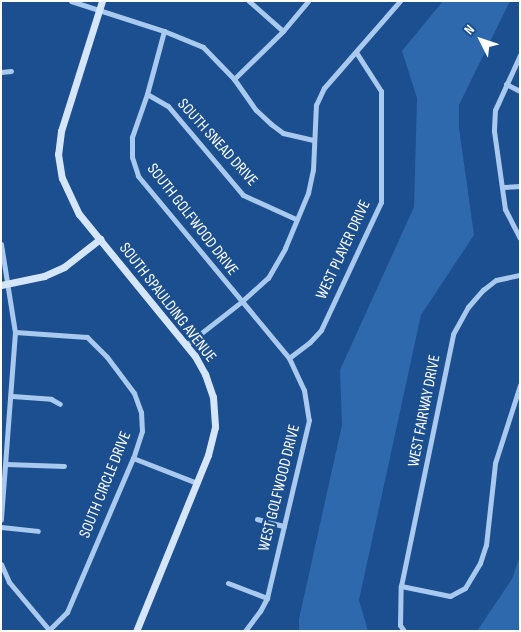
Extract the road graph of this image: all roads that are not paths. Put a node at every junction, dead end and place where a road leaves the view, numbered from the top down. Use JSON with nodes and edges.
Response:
{"nodes":[{"id":1,"x":71,"y":1,"type":"edge"},
{"id":2,"x":102,"y":1,"type":"edge"},
{"id":3,"x":249,"y":1,"type":"edge"},
{"id":4,"x":308,"y":1,"type":"edge"},
{"id":5,"x":400,"y":1,"type":"edge"},
{"id":6,"x":99,"y":10,"type":"junction"},
{"id":7,"x":164,"y":31,"type":"junction"},
{"id":8,"x":283,"y":31,"type":"junction"},
{"id":9,"x":356,"y":52,"type":"junction"},
{"id":10,"x":520,"y":55,"type":"edge"},
{"id":11,"x":11,"y":71,"type":"dead end"},
{"id":12,"x":1,"y":72,"type":"edge"},
{"id":13,"x":234,"y":79,"type":"junction"},
{"id":14,"x":506,"y":84,"type":"junction"},
{"id":15,"x":520,"y":91,"type":"edge"},
{"id":16,"x":147,"y":94,"type":"junction"},
{"id":17,"x":313,"y":140,"type":"junction"},
{"id":18,"x":520,"y":186,"type":"edge"},
{"id":19,"x":503,"y":187,"type":"junction"},
{"id":20,"x":296,"y":219,"type":"junction"},
{"id":21,"x":520,"y":238,"type":"edge"},
{"id":22,"x":100,"y":239,"type":"junction"},
{"id":23,"x":1,"y":244,"type":"edge"},
{"id":24,"x":520,"y":275,"type":"edge"},
{"id":25,"x":5,"y":285,"type":"edge"},
{"id":26,"x":241,"y":302,"type":"junction"},
{"id":27,"x":15,"y":332,"type":"junction"},
{"id":28,"x":186,"y":345,"type":"junction"},
{"id":29,"x":282,"y":349,"type":"joint"},
{"id":30,"x":289,"y":358,"type":"junction"},
{"id":31,"x":520,"y":385,"type":"edge"},
{"id":32,"x":12,"y":396,"type":"junction"},
{"id":33,"x":60,"y":404,"type":"dead end"},
{"id":34,"x":133,"y":458,"type":"junction"},
{"id":35,"x":6,"y":464,"type":"junction"},
{"id":36,"x":64,"y":466,"type":"dead end"},
{"id":37,"x":197,"y":483,"type":"junction"},
{"id":38,"x":1,"y":519,"type":"edge"},
{"id":39,"x":257,"y":520,"type":"dead end"},
{"id":40,"x":284,"y":526,"type":"junction"},
{"id":41,"x":1,"y":527,"type":"edge"},
{"id":42,"x":38,"y":531,"type":"dead end"},
{"id":43,"x":1,"y":564,"type":"edge"},
{"id":44,"x":228,"y":583,"type":"dead end"},
{"id":45,"x":401,"y":586,"type":"junction"},
{"id":46,"x":267,"y":598,"type":"junction"},
{"id":47,"x":50,"y":631,"type":"edge"},
{"id":48,"x":136,"y":631,"type":"edge"},
{"id":49,"x":245,"y":631,"type":"edge"},
{"id":50,"x":404,"y":631,"type":"edge"}],
"edges":[{"from":1,"to":6,"type":"street"},
{"from":2,"to":6,"type":"street","name":"SOUTH SPAULDING AVENUE"},
{"from":3,"to":8,"type":"street"},
{"from":4,"to":8,"type":"street"},
{"from":5,"to":9,"type":"street"},
{"from":6,"to":7,"type":"street"},
{"from":6,"to":22,"type":"street","name":"SOUTH SPAULDING AVENUE"},
{"from":7,"to":13,"type":"street"},
{"from":7,"to":16,"type":"street","name":"SOUTH GOLFWOOD DRIVE"},
{"from":8,"to":13,"type":"street"},
{"from":9,"to":17,"type":"street"},
{"from":9,"to":30,"type":"street","name":"WEST PLAYER DRIVE"},
{"from":10,"to":14,"type":"street"},
{"from":11,"to":12,"type":"street"},
{"from":13,"to":17,"type":"street"},
{"from":14,"to":15,"type":"street"},
{"from":14,"to":19,"type":"street"},
{"from":16,"to":20,"type":"street","name":"SOUTH SNEAD DRIVE"},
{"from":16,"to":26,"type":"street","name":"SOUTH GOLFWOOD DRIVE"},
{"from":17,"to":20,"type":"street"},
{"from":18,"to":19,"type":"street"},
{"from":19,"to":21,"type":"street"},
{"from":20,"to":26,"type":"street"},
{"from":22,"to":25,"type":"street"},
{"from":22,"to":28,"type":"street","name":"SOUTH SPAULDING AVENUE"},
{"from":23,"to":25,"type":"street"},
{"from":24,"to":45,"type":"street","name":"WEST FAIRWAY DRIVE"},
{"from":25,"to":27,"type":"street"},
{"from":26,"to":28,"type":"street"},
{"from":26,"to":29,"type":"street","name":"SOUTH GOLFWOOD DRIVE"},
{"from":27,"to":32,"type":"street"},
{"from":27,"to":34,"type":"street","name":"SOUTH CIRCLE DRIVE"},
{"from":28,"to":37,"type":"street","name":"SOUTH SPAULDING AVENUE"},
{"from":29,"to":30,"type":"street","name":"WEST GOLFWOOD DRIVE"},
{"from":30,"to":40,"type":"street","name":"WEST GOLFWOOD DRIVE"},
{"from":31,"to":45,"type":"street"},
{"from":32,"to":33,"type":"street"},
{"from":32,"to":35,"type":"street"},
{"from":34,"to":37,"type":"street"},
{"from":34,"to":47,"type":"street","name":"SOUTH CIRCLE DRIVE"},
{"from":35,"to":36,"type":"street"},
{"from":35,"to":38,"type":"street"},
{"from":37,"to":48,"type":"street","name":"SOUTH SPAULDING AVENUE"},
{"from":39,"to":40,"type":"street"},
{"from":40,"to":46,"type":"street","name":"WEST GOLFWOOD DRIVE"},
{"from":41,"to":42,"type":"street"},
{"from":43,"to":47,"type":"street"},
{"from":44,"to":46,"type":"street"},
{"from":45,"to":50,"type":"street","name":"WEST FAIRWAY DRIVE"},
{"from":46,"to":49,"type":"street","name":"WEST GOLFWOOD DRIVE"}]}
